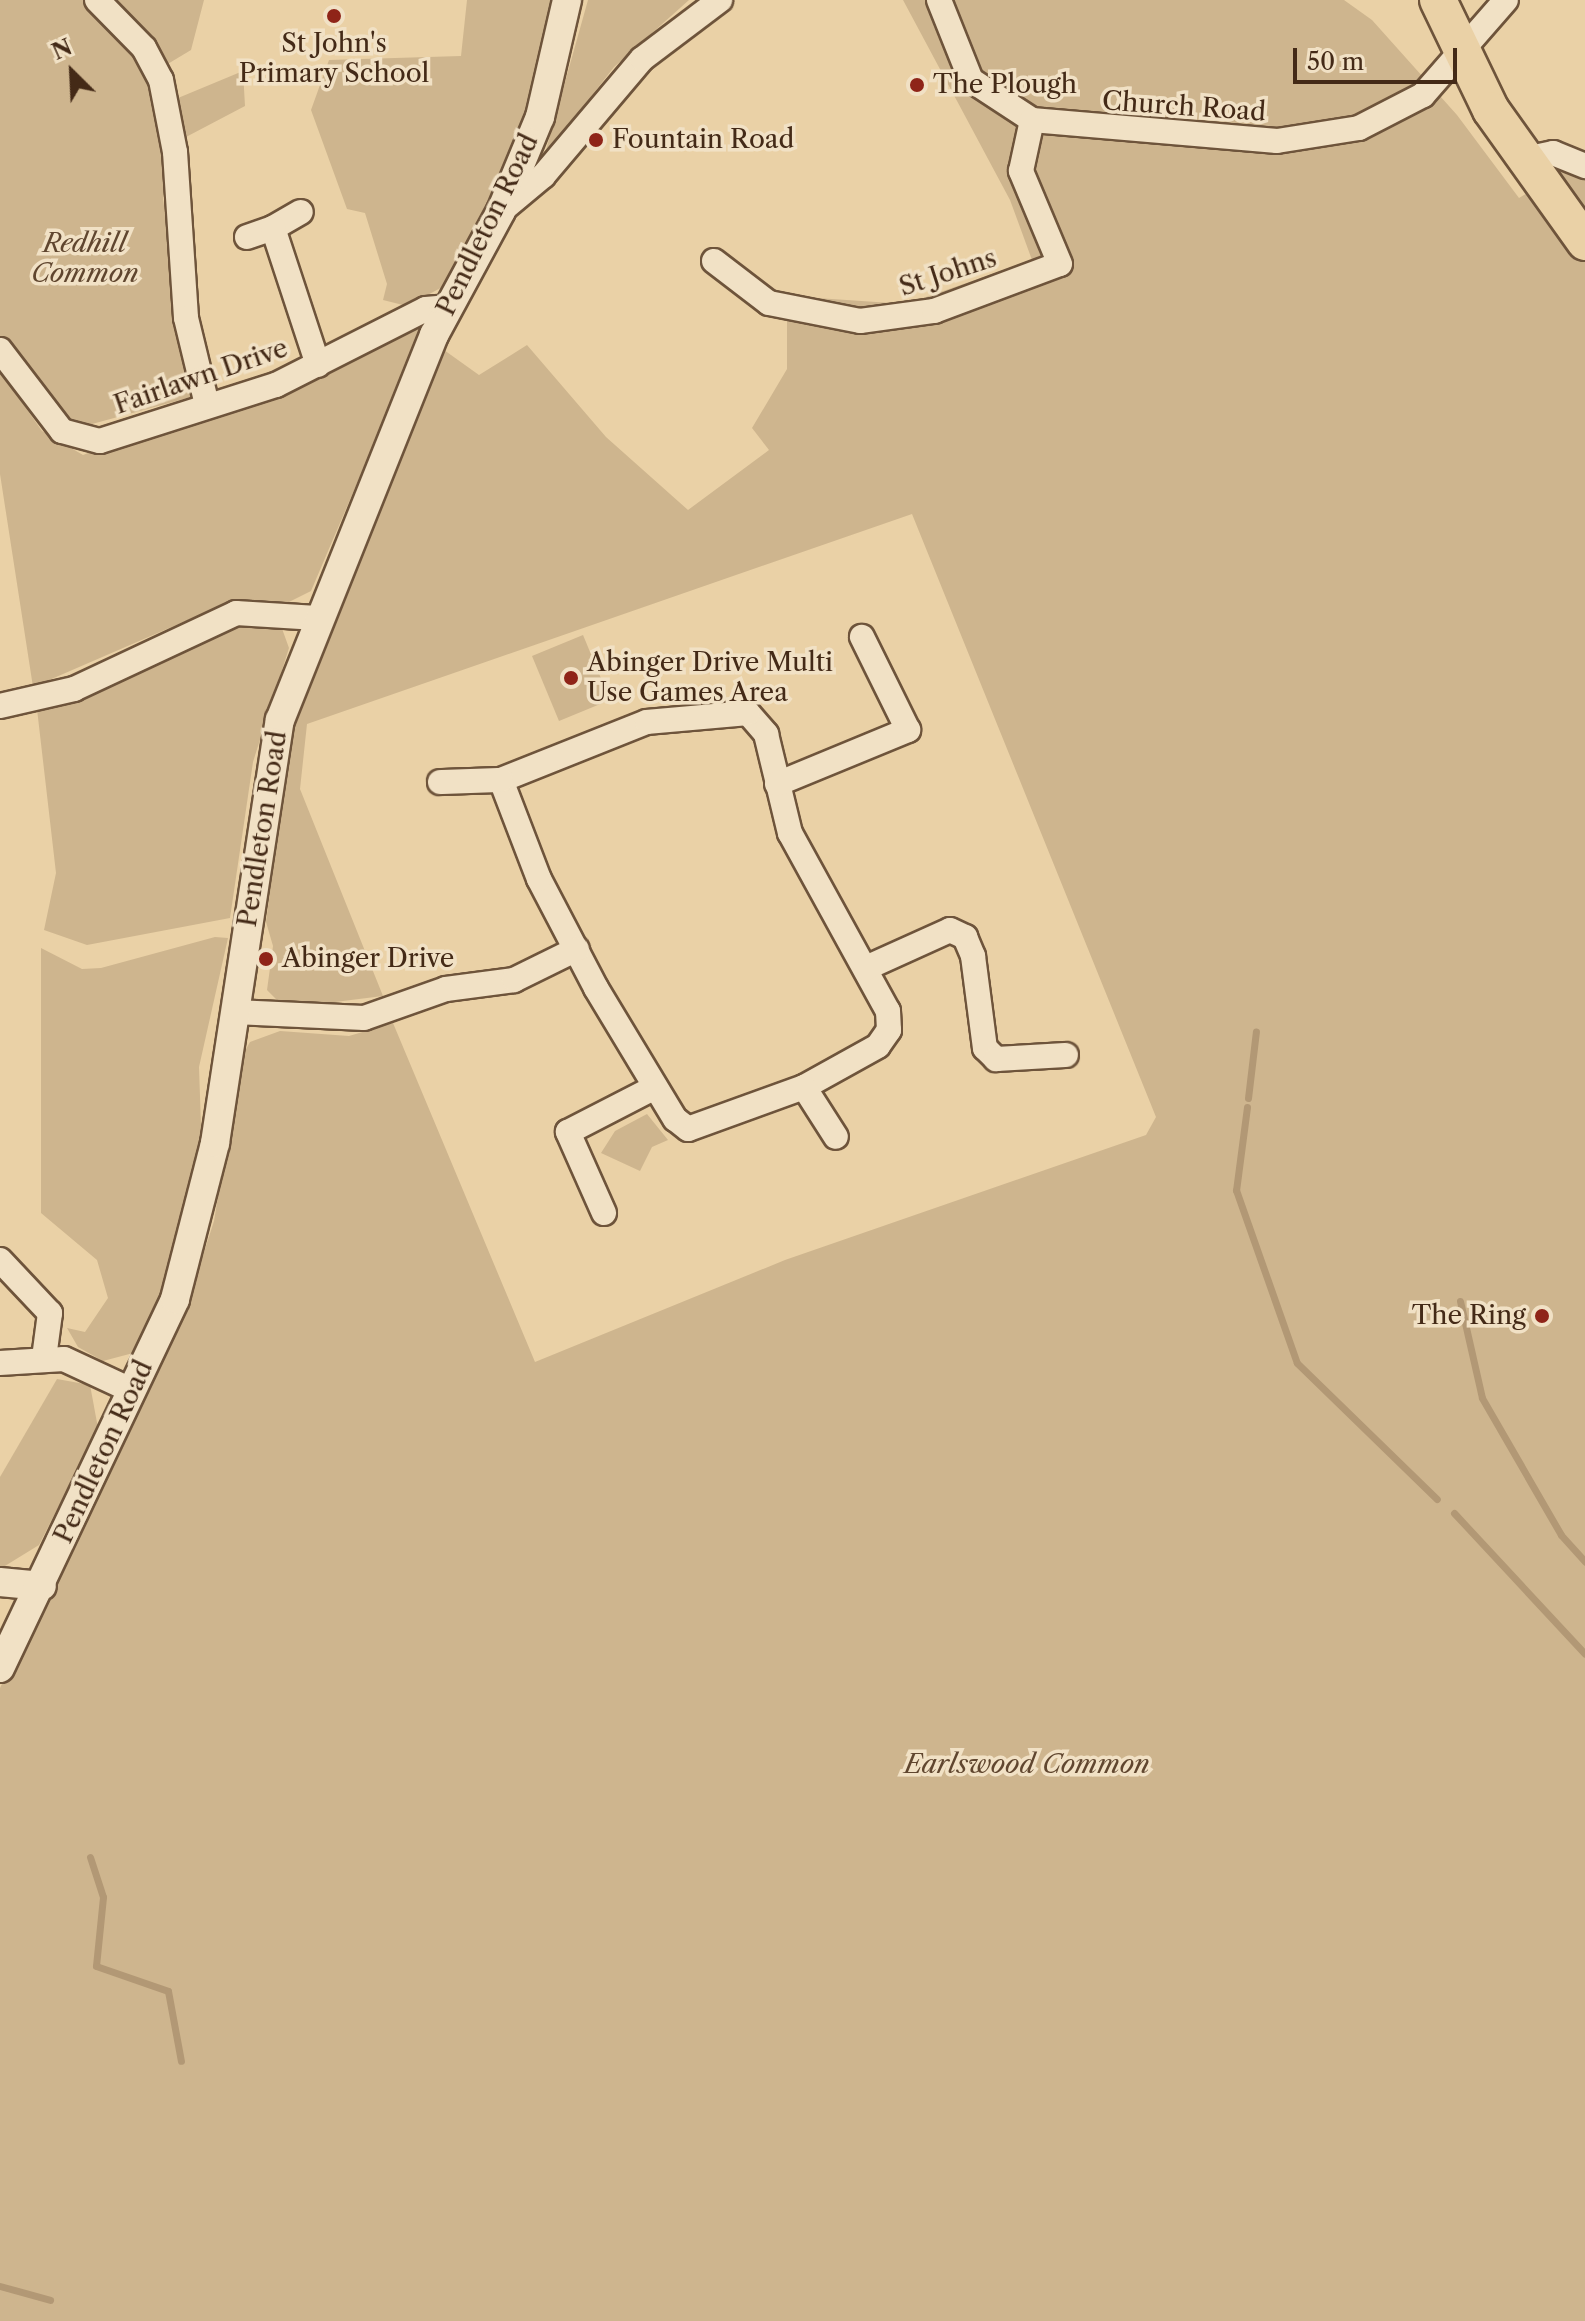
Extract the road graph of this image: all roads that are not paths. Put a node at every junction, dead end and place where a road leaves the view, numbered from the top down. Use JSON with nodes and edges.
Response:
{"nodes":[{"id":1,"x":97,"y":0,"type":"edge"},
{"id":2,"x":567,"y":0,"type":"edge"},
{"id":3,"x":720,"y":0,"type":"edge"},
{"id":4,"x":939,"y":0,"type":"edge"},
{"id":5,"x":1438,"y":0,"type":"edge"},
{"id":6,"x":1506,"y":0,"type":"edge"},
{"id":7,"x":1464,"y":50,"type":"junction"},
{"id":8,"x":1032,"y":120,"type":"junction"},
{"id":9,"x":1525,"y":159,"type":"junction"},
{"id":10,"x":1585,"y":166,"type":"edge"},
{"id":11,"x":501,"y":211,"type":"junction"},
{"id":12,"x":301,"y":212,"type":"dead end"},
{"id":13,"x":273,"y":228,"type":"junction"},
{"id":14,"x":247,"y":237,"type":"dead end"},
{"id":15,"x":1585,"y":242,"type":"edge"},
{"id":16,"x":714,"y":261,"type":"dead end"},
{"id":17,"x":449,"y":307,"type":"junction"},
{"id":18,"x":0,"y":350,"type":"edge"},
{"id":19,"x":318,"y":365,"type":"junction"},
{"id":20,"x":207,"y":405,"type":"junction"},
{"id":21,"x":317,"y":618,"type":"junction"},
{"id":22,"x":862,"y":637,"type":"dead end"},
{"id":23,"x":0,"y":706,"type":"edge"},
{"id":24,"x":501,"y":780,"type":"junction"},
{"id":25,"x":440,"y":782,"type":"dead end"},
{"id":26,"x":777,"y":784,"type":"junction"},
{"id":27,"x":577,"y":949,"type":"junction"},
{"id":28,"x":866,"y":968,"type":"junction"},
{"id":29,"x":235,"y":1012,"type":"junction"},
{"id":30,"x":1066,"y":1055,"type":"dead end"},
{"id":31,"x":655,"y":1087,"type":"junction"},
{"id":32,"x":804,"y":1087,"type":"junction"},
{"id":33,"x":836,"y":1137,"type":"dead end"},
{"id":34,"x":604,"y":1213,"type":"dead end"},
{"id":35,"x":0,"y":1260,"type":"edge"},
{"id":36,"x":44,"y":1358,"type":"junction"},
{"id":37,"x":0,"y":1363,"type":"edge"},
{"id":38,"x":133,"y":1391,"type":"junction"},
{"id":39,"x":0,"y":1582,"type":"edge"},
{"id":40,"x":42,"y":1586,"type":"junction"},
{"id":41,"x":0,"y":1668,"type":"edge"}],
"edges":[{"from":1,"to":20,"type":"street"},
{"from":2,"to":11,"type":"street","name":"Pendleton Road"},
{"from":3,"to":11,"type":"street"},
{"from":4,"to":8,"type":"street","name":"Church Road"},
{"from":5,"to":7,"type":"main road"},
{"from":6,"to":7,"type":"street","name":"Church Road"},
{"from":7,"to":8,"type":"street","name":"Church Road"},
{"from":7,"to":9,"type":"main road"},
{"from":8,"to":16,"type":"street","name":"St Johns"},
{"from":9,"to":10,"type":"street"},
{"from":9,"to":15,"type":"main road"},
{"from":11,"to":17,"type":"street","name":"Pendleton Road"},
{"from":12,"to":13,"type":"street"},
{"from":13,"to":14,"type":"street"},
{"from":13,"to":19,"type":"street"},
{"from":17,"to":19,"type":"street","name":"Fairlawn Drive"},
{"from":17,"to":21,"type":"street","name":"Pendleton Road"},
{"from":18,"to":20,"type":"street","name":"Fairlawn Drive"},
{"from":19,"to":20,"type":"street","name":"Fairlawn Drive"},
{"from":21,"to":23,"type":"street"},
{"from":21,"to":29,"type":"street","name":"Pendleton Road"},
{"from":22,"to":26,"type":"street"},
{"from":24,"to":25,"type":"street"},
{"from":24,"to":26,"type":"street"},
{"from":24,"to":27,"type":"street"},
{"from":26,"to":28,"type":"street"},
{"from":27,"to":29,"type":"street"},
{"from":27,"to":31,"type":"street"},
{"from":28,"to":30,"type":"street"},
{"from":28,"to":32,"type":"street"},
{"from":29,"to":38,"type":"street","name":"Pendleton Road"},
{"from":31,"to":32,"type":"street"},
{"from":31,"to":34,"type":"street"},
{"from":32,"to":33,"type":"street"},
{"from":35,"to":36,"type":"street"},
{"from":36,"to":37,"type":"street"},
{"from":36,"to":38,"type":"street"},
{"from":38,"to":40,"type":"street","name":"Pendleton Road"},
{"from":39,"to":40,"type":"street"},
{"from":40,"to":41,"type":"street","name":"Pendleton Road"}]}
